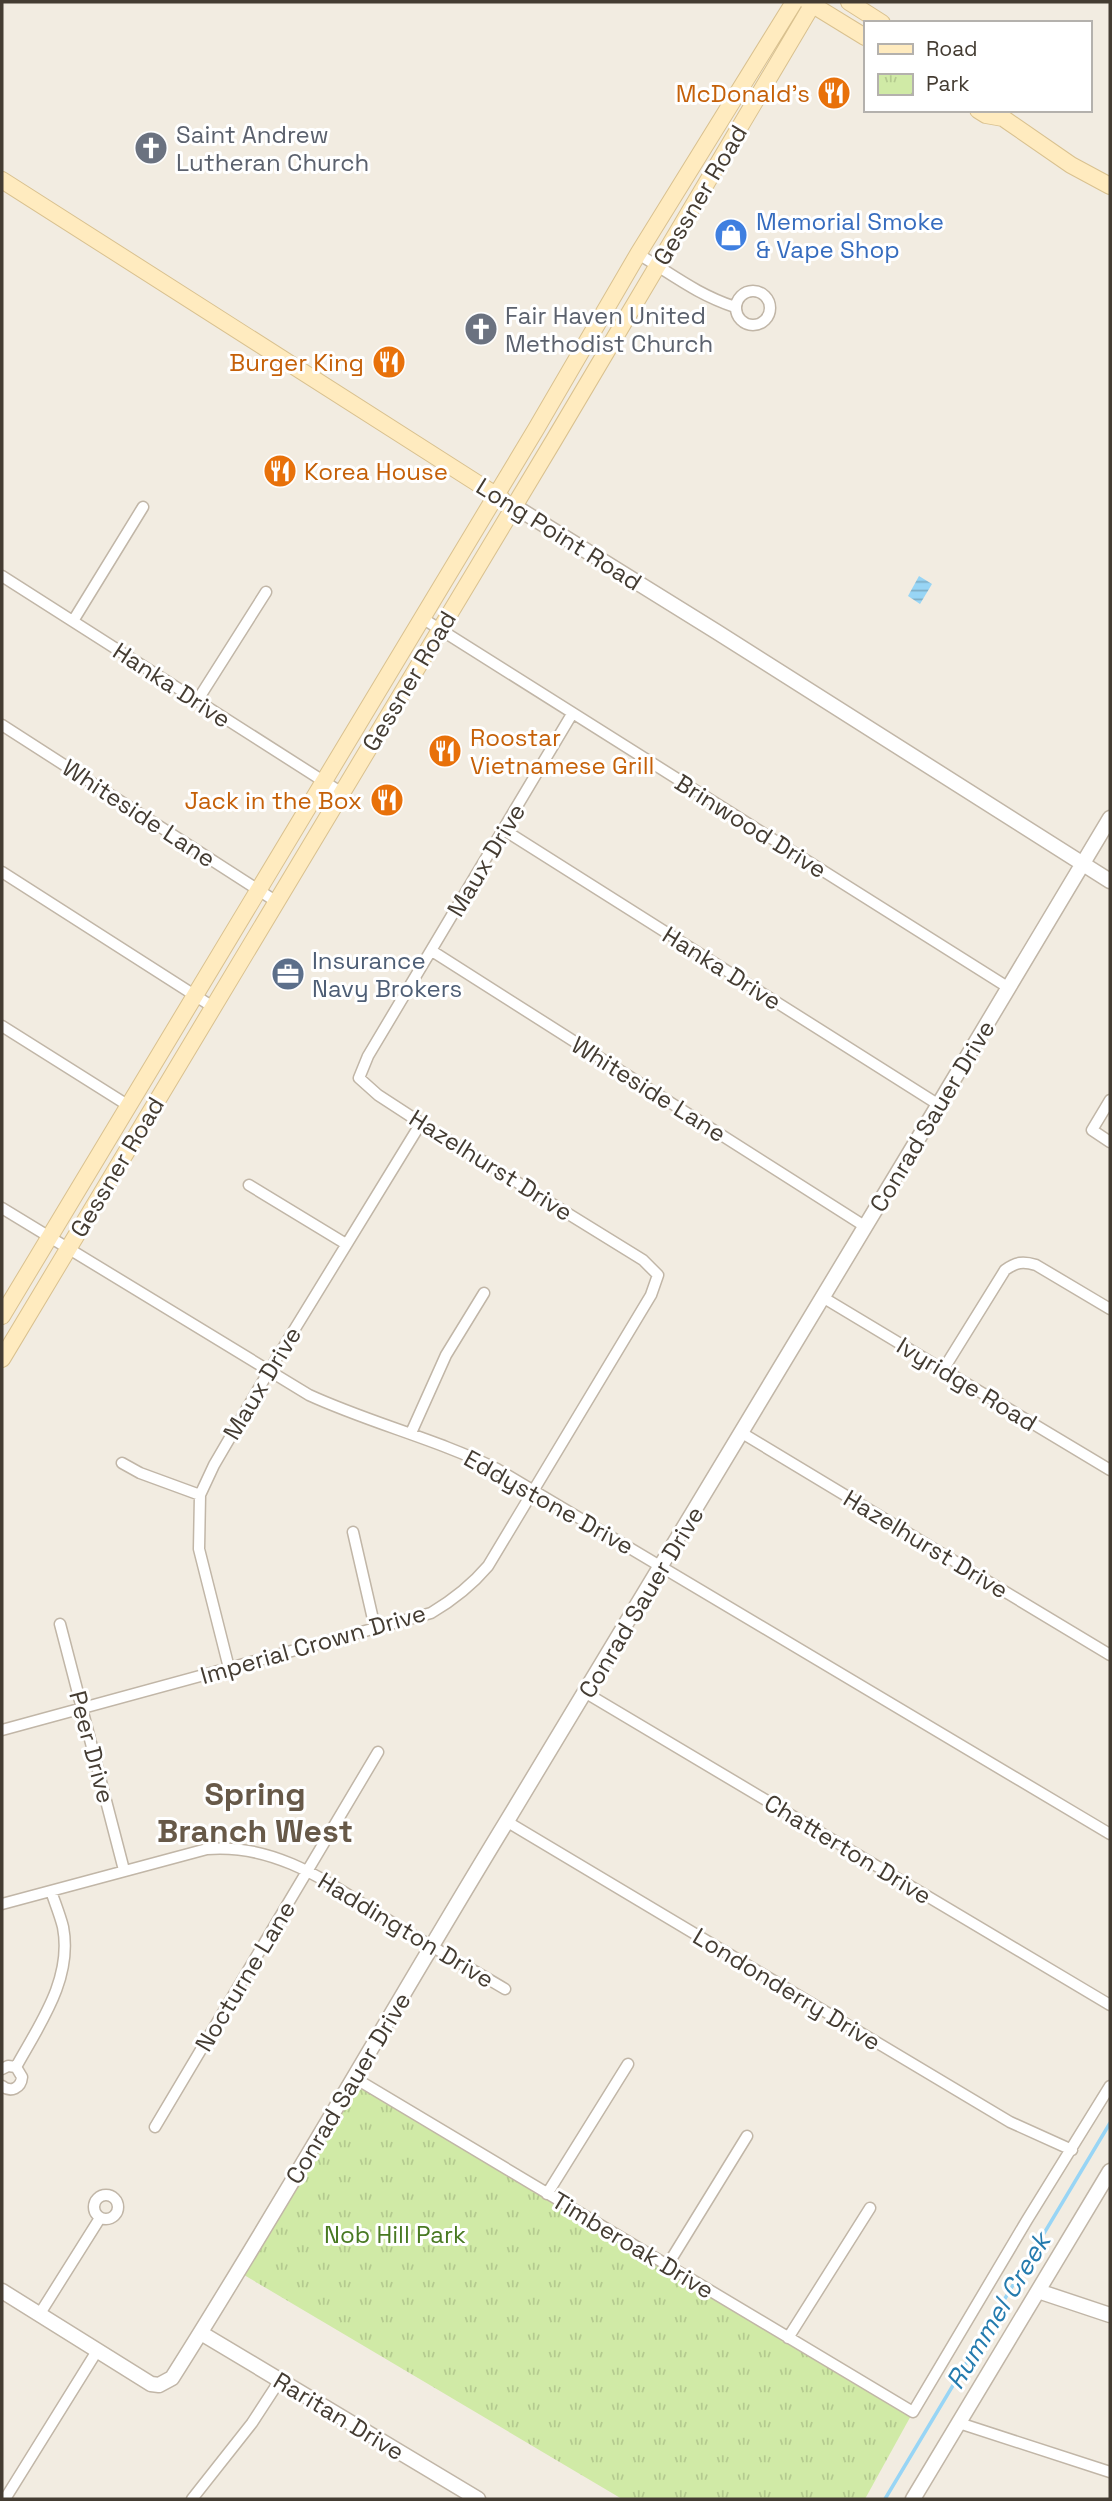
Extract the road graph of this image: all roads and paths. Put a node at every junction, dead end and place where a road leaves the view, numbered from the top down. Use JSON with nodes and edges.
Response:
{"nodes":[{"id":1,"x":794,"y":2,"type":"edge"},
{"id":2,"x":849,"y":2,"type":"edge"},
{"id":3,"x":812,"y":3,"type":"edge"},
{"id":4,"x":880,"y":21,"type":"edge"},
{"id":5,"x":777,"y":29,"type":"junction"},
{"id":6,"x":864,"y":36,"type":"edge"},
{"id":7,"x":792,"y":38,"type":"junction"},
{"id":8,"x":981,"y":112,"type":"edge"},
{"id":9,"x":1002,"y":114,"type":"edge"},
{"id":10,"x":709,"y":138,"type":"junction"},
{"id":11,"x":728,"y":149,"type":"junction"},
{"id":12,"x":2,"y":180,"type":"edge"},
{"id":13,"x":1110,"y":186,"type":"edge"},
{"id":14,"x":638,"y":254,"type":"junction"},
{"id":15,"x":658,"y":266,"type":"junction"},
{"id":16,"x":735,"y":307,"type":"dead end"},
{"id":17,"x":496,"y":495,"type":"junction"},
{"id":18,"x":513,"y":506,"type":"junction"},
{"id":19,"x":143,"y":507,"type":"dead end"},
{"id":20,"x":2,"y":576,"type":"edge"},
{"id":21,"x":266,"y":592,"type":"dead end"},
{"id":22,"x":422,"y":618,"type":"junction"},
{"id":23,"x":74,"y":621,"type":"junction"},
{"id":24,"x":440,"y":630,"type":"junction"},
{"id":25,"x":197,"y":701,"type":"junction"},
{"id":26,"x":572,"y":714,"type":"junction"},
{"id":27,"x":2,"y":725,"type":"edge"},
{"id":28,"x":323,"y":780,"type":"junction"},
{"id":29,"x":342,"y":793,"type":"junction"},
{"id":30,"x":1110,"y":818,"type":"edge"},
{"id":31,"x":504,"y":831,"type":"junction"},
{"id":32,"x":1083,"y":864,"type":"junction"},
{"id":33,"x":2,"y":872,"type":"edge"},
{"id":34,"x":1110,"y":881,"type":"edge"},
{"id":35,"x":259,"y":890,"type":"junction"},
{"id":36,"x":277,"y":902,"type":"junction"},
{"id":37,"x":432,"y":951,"type":"junction"},
{"id":38,"x":1009,"y":988,"type":"junction"},
{"id":39,"x":194,"y":995,"type":"junction"},
{"id":40,"x":214,"y":1007,"type":"junction"},
{"id":41,"x":2,"y":1026,"type":"edge"},
{"id":42,"x":359,"y":1078,"type":"joint"},
{"id":43,"x":1110,"y":1100,"type":"edge"},
{"id":44,"x":939,"y":1105,"type":"junction"},
{"id":45,"x":129,"y":1106,"type":"junction"},
{"id":46,"x":421,"y":1123,"type":"junction"},
{"id":47,"x":1110,"y":1142,"type":"edge"},
{"id":48,"x":249,"y":1185,"type":"dead end"},
{"id":49,"x":2,"y":1208,"type":"edge"},
{"id":50,"x":866,"y":1227,"type":"junction"},
{"id":51,"x":49,"y":1237,"type":"junction"},
{"id":52,"x":346,"y":1244,"type":"junction"},
{"id":53,"x":68,"y":1248,"type":"junction"},
{"id":54,"x":658,"y":1275,"type":"joint"},
{"id":55,"x":484,"y":1293,"type":"dead end"},
{"id":56,"x":824,"y":1298,"type":"junction"},
{"id":57,"x":1110,"y":1309,"type":"edge"},
{"id":58,"x":2,"y":1316,"type":"edge"},
{"id":59,"x":2,"y":1359,"type":"edge"},
{"id":60,"x":943,"y":1370,"type":"junction"},
{"id":61,"x":269,"y":1371,"type":"junction"},
{"id":62,"x":411,"y":1433,"type":"junction"},
{"id":63,"x":742,"y":1433,"type":"junction"},
{"id":64,"x":122,"y":1462,"type":"dead end"},
{"id":65,"x":1110,"y":1470,"type":"edge"},
{"id":66,"x":533,"y":1489,"type":"junction"},
{"id":67,"x":200,"y":1495,"type":"junction"},
{"id":68,"x":353,"y":1532,"type":"dead end"},
{"id":69,"x":662,"y":1565,"type":"junction"},
{"id":70,"x":60,"y":1624,"type":"dead end"},
{"id":71,"x":375,"y":1628,"type":"junction"},
{"id":72,"x":1110,"y":1655,"type":"edge"},
{"id":73,"x":229,"y":1668,"type":"junction"},
{"id":74,"x":586,"y":1693,"type":"junction"},
{"id":75,"x":82,"y":1709,"type":"junction"},
{"id":76,"x":2,"y":1730,"type":"edge"},
{"id":77,"x":378,"y":1752,"type":"dead end"},
{"id":78,"x":506,"y":1821,"type":"junction"},
{"id":79,"x":1110,"y":1834,"type":"edge"},
{"id":80,"x":124,"y":1870,"type":"junction"},
{"id":81,"x":308,"y":1871,"type":"junction"},
{"id":82,"x":51,"y":1891,"type":"junction"},
{"id":83,"x":2,"y":1904,"type":"edge"},
{"id":84,"x":432,"y":1947,"type":"junction"},
{"id":85,"x":505,"y":1989,"type":"dead end"},
{"id":86,"x":1110,"y":2005,"type":"edge"},
{"id":87,"x":628,"y":2064,"type":"dead end"},
{"id":88,"x":16,"y":2067,"type":"junction"},
{"id":89,"x":2,"y":2069,"type":"edge"},
{"id":90,"x":353,"y":2077,"type":"junction"},
{"id":91,"x":2,"y":2086,"type":"edge"},
{"id":92,"x":1110,"y":2086,"type":"edge"},
{"id":93,"x":155,"y":2127,"type":"dead end"},
{"id":94,"x":747,"y":2136,"type":"dead end"},
{"id":95,"x":1072,"y":2150,"type":"junction"},
{"id":96,"x":1110,"y":2172,"type":"edge"},
{"id":97,"x":547,"y":2194,"type":"junction"},
{"id":98,"x":870,"y":2208,"type":"dead end"},
{"id":99,"x":100,"y":2218,"type":"dead end"},
{"id":100,"x":667,"y":2266,"type":"junction"},
{"id":101,"x":2,"y":2291,"type":"edge"},
{"id":102,"x":1038,"y":2291,"type":"junction"},
{"id":103,"x":39,"y":2315,"type":"junction"},
{"id":104,"x":1110,"y":2315,"type":"edge"},
{"id":105,"x":201,"y":2333,"type":"junction"},
{"id":106,"x":788,"y":2339,"type":"junction"},
{"id":107,"x":97,"y":2351,"type":"junction"},
{"id":108,"x":280,"y":2380,"type":"junction"},
{"id":109,"x":959,"y":2423,"type":"junction"},
{"id":110,"x":1110,"y":2472,"type":"edge"},
{"id":111,"x":5,"y":2499,"type":"edge"},
{"id":112,"x":192,"y":2499,"type":"edge"},
{"id":113,"x":478,"y":2499,"type":"edge"},
{"id":114,"x":913,"y":2499,"type":"edge"}],
"edges":[{"from":1,"to":5,"type":"main road","name":"Gessner Road"},
{"from":2,"to":4,"type":"main road"},
{"from":3,"to":6,"type":"main road"},
{"from":3,"to":7,"type":"main road","name":"Gessner Road"},
{"from":5,"to":7,"type":"main road"},
{"from":5,"to":10,"type":"main road","name":"Gessner Road"},
{"from":7,"to":11,"type":"main road","name":"Gessner Road"},
{"from":8,"to":9,"type":"main road"},
{"from":9,"to":13,"type":"main road"},
{"from":10,"to":11,"type":"main road"},
{"from":10,"to":14,"type":"main road","name":"Gessner Road"},
{"from":11,"to":15,"type":"main road","name":"Gessner Road"},
{"from":12,"to":17,"type":"main road","name":"Long Point Road"},
{"from":14,"to":15,"type":"street"},
{"from":14,"to":17,"type":"main road","name":"Gessner Road"},
{"from":15,"to":16,"type":"street"},
{"from":15,"to":18,"type":"main road","name":"Gessner Road"},
{"from":17,"to":18,"type":"main road","name":"Long Point Road"},
{"from":17,"to":22,"type":"main road","name":"Gessner Road"},
{"from":18,"to":24,"type":"main road","name":"Gessner Road"},
{"from":18,"to":32,"type":"street","name":"Long Point Road"},
{"from":19,"to":23,"type":"street"},
{"from":20,"to":23,"type":"street","name":"Hanka Drive"},
{"from":21,"to":25,"type":"street"},
{"from":22,"to":24,"type":"street","name":"Brinwood Drive"},
{"from":22,"to":28,"type":"main road","name":"Gessner Road"},
{"from":23,"to":25,"type":"street","name":"Hanka Drive"},
{"from":24,"to":26,"type":"street","name":"Brinwood Drive"},
{"from":24,"to":29,"type":"main road","name":"Gessner Road"},
{"from":25,"to":28,"type":"street","name":"Hanka Drive"},
{"from":26,"to":31,"type":"street","name":"Maux Drive"},
{"from":26,"to":38,"type":"street","name":"Brinwood Drive"},
{"from":27,"to":35,"type":"street","name":"Whiteside Lane"},
{"from":28,"to":29,"type":"street","name":"Hanka Drive"},
{"from":28,"to":35,"type":"main road","name":"Gessner Road"},
{"from":29,"to":36,"type":"main road","name":"Gessner Road"},
{"from":30,"to":32,"type":"street","name":"Conrad Sauer Drive"},
{"from":31,"to":37,"type":"street","name":"Maux Drive"},
{"from":31,"to":44,"type":"street","name":"Hanka Drive"},
{"from":32,"to":34,"type":"street","name":"Long Point Road"},
{"from":32,"to":38,"type":"street","name":"Conrad Sauer Drive"},
{"from":33,"to":39,"type":"street"},
{"from":35,"to":36,"type":"street","name":"Whiteside Lane"},
{"from":35,"to":39,"type":"main road","name":"Gessner Road"},
{"from":36,"to":40,"type":"main road","name":"Gessner Road"},
{"from":37,"to":42,"type":"street","name":"Maux Drive"},
{"from":37,"to":50,"type":"street","name":"Whiteside Lane"},
{"from":38,"to":44,"type":"street","name":"Conrad Sauer Drive"},
{"from":39,"to":40,"type":"street"},
{"from":39,"to":45,"type":"main road","name":"Gessner Road"},
{"from":40,"to":53,"type":"main road","name":"Gessner Road"},
{"from":41,"to":45,"type":"street"},
{"from":42,"to":46,"type":"street","name":"Hazelhurst Drive"},
{"from":43,"to":47,"type":"street"},
{"from":44,"to":50,"type":"street","name":"Conrad Sauer Drive"},
{"from":45,"to":51,"type":"main road","name":"Gessner Road"},
{"from":46,"to":52,"type":"street","name":"Maux Drive"},
{"from":46,"to":54,"type":"street","name":"Hazelhurst Drive"},
{"from":48,"to":52,"type":"street"},
{"from":49,"to":51,"type":"street","name":"Eddystone Drive"},
{"from":50,"to":56,"type":"street","name":"Conrad Sauer Drive"},
{"from":51,"to":53,"type":"street","name":"Eddystone Drive"},
{"from":51,"to":58,"type":"main road","name":"Gessner Road"},
{"from":52,"to":61,"type":"street","name":"Maux Drive"},
{"from":53,"to":59,"type":"main road","name":"Gessner Road"},
{"from":53,"to":61,"type":"street","name":"Eddystone Drive"},
{"from":54,"to":66,"type":"street","name":"Imperial Crown Drive"},
{"from":55,"to":62,"type":"street"},
{"from":56,"to":60,"type":"street","name":"Ivyridge Road"},
{"from":56,"to":63,"type":"street","name":"Conrad Sauer Drive"},
{"from":57,"to":60,"type":"street"},
{"from":60,"to":65,"type":"street","name":"Ivyridge Road"},
{"from":61,"to":62,"type":"street","name":"Eddystone Drive"},
{"from":61,"to":67,"type":"street","name":"Maux Drive"},
{"from":62,"to":66,"type":"street","name":"Eddystone Drive"},
{"from":63,"to":69,"type":"street","name":"Conrad Sauer Drive"},
{"from":63,"to":72,"type":"street","name":"Hazelhurst Drive"},
{"from":64,"to":67,"type":"street"},
{"from":66,"to":69,"type":"street","name":"Eddystone Drive"},
{"from":66,"to":71,"type":"street","name":"Imperial Crown Drive"},
{"from":67,"to":73,"type":"street","name":"Maux Drive"},
{"from":68,"to":71,"type":"street"},
{"from":69,"to":74,"type":"street","name":"Conrad Sauer Drive"},
{"from":69,"to":79,"type":"street","name":"Eddystone Drive"},
{"from":70,"to":75,"type":"street","name":"Peer Drive"},
{"from":71,"to":73,"type":"street","name":"Imperial Crown Drive"},
{"from":73,"to":75,"type":"street","name":"Imperial Crown Drive"},
{"from":74,"to":78,"type":"street","name":"Conrad Sauer Drive"},
{"from":74,"to":86,"type":"street","name":"Chatterton Drive"},
{"from":75,"to":76,"type":"street","name":"Imperial Crown Drive"},
{"from":75,"to":80,"type":"street","name":"Peer Drive"},
{"from":77,"to":81,"type":"street","name":"Nocturne Lane"},
{"from":78,"to":84,"type":"street","name":"Conrad Sauer Drive"},
{"from":78,"to":95,"type":"street","name":"Londonderry Drive"},
{"from":80,"to":81,"type":"street"},
{"from":80,"to":82,"type":"street"},
{"from":81,"to":84,"type":"street","name":"Haddington Drive"},
{"from":81,"to":93,"type":"street","name":"Nocturne Lane"},
{"from":82,"to":83,"type":"street"},
{"from":82,"to":88,"type":"street"},
{"from":84,"to":85,"type":"street","name":"Haddington Drive"},
{"from":84,"to":90,"type":"street","name":"Conrad Sauer Drive"},
{"from":87,"to":97,"type":"street"},
{"from":88,"to":89,"type":"street"},
{"from":88,"to":91,"type":"street"},
{"from":90,"to":97,"type":"street","name":"Timberoak Drive"},
{"from":90,"to":105,"type":"street","name":"Conrad Sauer Drive"},
{"from":92,"to":95,"type":"street"},
{"from":94,"to":100,"type":"street"},
{"from":95,"to":106,"type":"street","name":"Timberoak Drive"},
{"from":96,"to":102,"type":"street"},
{"from":97,"to":100,"type":"street","name":"Timberoak Drive"},
{"from":98,"to":106,"type":"street"},
{"from":99,"to":103,"type":"street"},
{"from":100,"to":106,"type":"street","name":"Timberoak Drive"},
{"from":101,"to":103,"type":"street"},
{"from":102,"to":104,"type":"street"},
{"from":102,"to":109,"type":"street"},
{"from":103,"to":107,"type":"street"},
{"from":105,"to":107,"type":"street","name":"Conrad Sauer Drive"},
{"from":105,"to":108,"type":"street","name":"Raritan Drive"},
{"from":107,"to":111,"type":"street"},
{"from":108,"to":112,"type":"street"},
{"from":108,"to":113,"type":"street","name":"Raritan Drive"},
{"from":109,"to":110,"type":"street"},
{"from":109,"to":114,"type":"street"}]}
